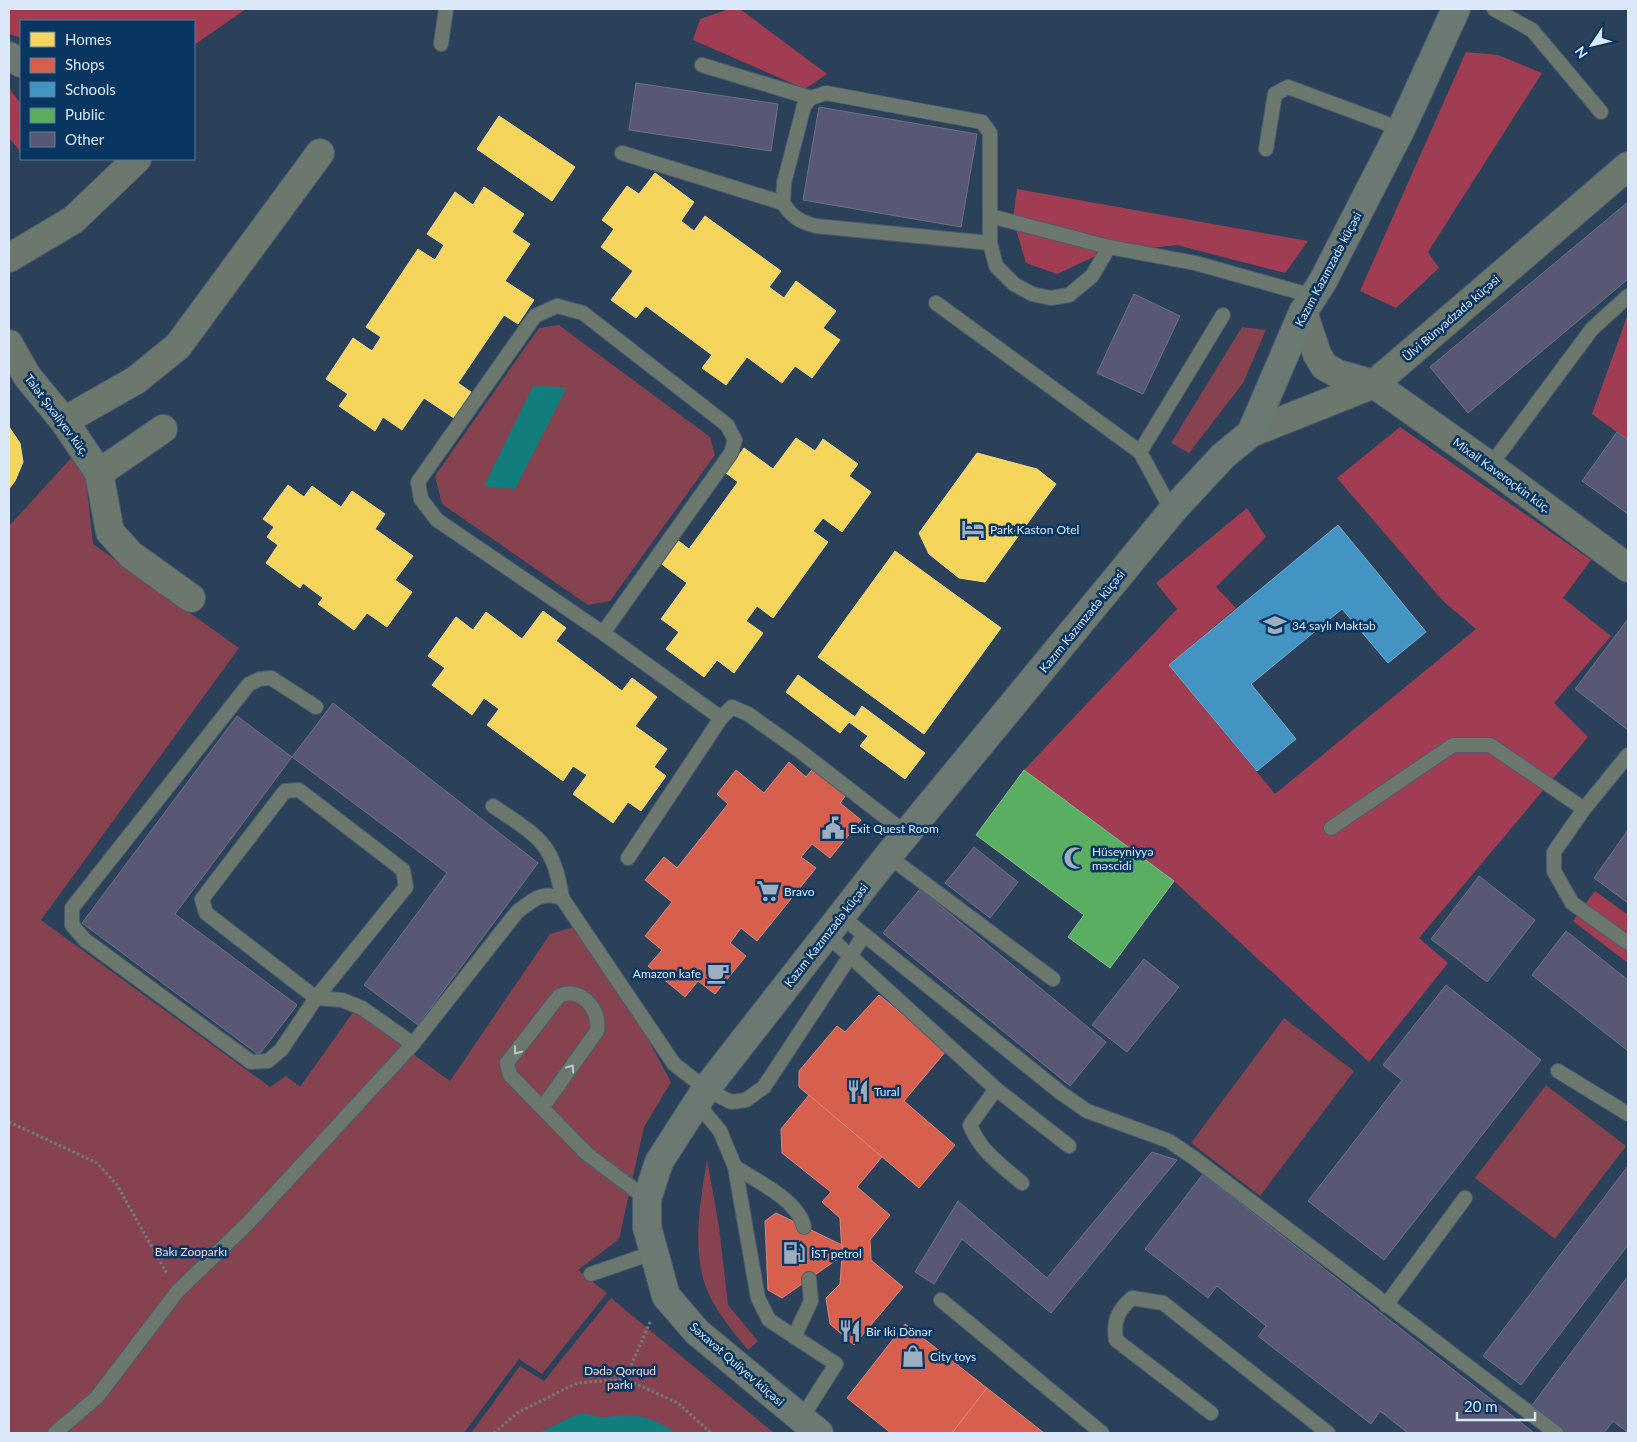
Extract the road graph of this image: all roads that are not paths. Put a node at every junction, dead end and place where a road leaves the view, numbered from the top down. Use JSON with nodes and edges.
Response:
{"nodes":[{"id":1,"x":446,"y":9,"type":"edge"},
{"id":2,"x":1456,"y":9,"type":"edge"},
{"id":3,"x":1494,"y":9,"type":"edge"},
{"id":4,"x":441,"y":44,"type":"dead end"},
{"id":5,"x":9,"y":56,"type":"edge"},
{"id":6,"x":20,"y":62,"type":"edge"},
{"id":7,"x":702,"y":65,"type":"dead end"},
{"id":8,"x":811,"y":98,"type":"junction"},
{"id":9,"x":1601,"y":112,"type":"dead end"},
{"id":10,"x":1402,"y":129,"type":"junction"},
{"id":11,"x":1266,"y":149,"type":"dead end"},
{"id":12,"x":320,"y":152,"type":"dead end"},
{"id":13,"x":622,"y":153,"type":"dead end"},
{"id":14,"x":136,"y":160,"type":"edge"},
{"id":15,"x":1628,"y":166,"type":"edge"},
{"id":16,"x":783,"y":203,"type":"junction"},
{"id":17,"x":990,"y":216,"type":"junction"},
{"id":18,"x":990,"y":243,"type":"junction"},
{"id":19,"x":1109,"y":247,"type":"junction"},
{"id":20,"x":9,"y":258,"type":"edge"},
{"id":21,"x":1628,"y":296,"type":"edge"},
{"id":22,"x":936,"y":303,"type":"dead end"},
{"id":23,"x":1308,"y":304,"type":"junction"},
{"id":24,"x":1223,"y":315,"type":"dead end"},
{"id":25,"x":9,"y":344,"type":"edge"},
{"id":26,"x":1374,"y":384,"type":"junction"},
{"id":27,"x":64,"y":421,"type":"junction"},
{"id":28,"x":163,"y":429,"type":"dead end"},
{"id":29,"x":1251,"y":433,"type":"junction"},
{"id":30,"x":1140,"y":452,"type":"junction"},
{"id":31,"x":1490,"y":466,"type":"junction"},
{"id":32,"x":99,"y":473,"type":"junction"},
{"id":33,"x":1172,"y":511,"type":"junction"},
{"id":34,"x":1628,"y":568,"type":"edge"},
{"id":35,"x":191,"y":598,"type":"dead end"},
{"id":36,"x":603,"y":632,"type":"junction"},
{"id":37,"x":316,"y":707,"type":"dead end"},
{"id":38,"x":721,"y":718,"type":"junction"},
{"id":39,"x":1628,"y":755,"type":"edge"},
{"id":40,"x":493,"y":806,"type":"dead end"},
{"id":41,"x":1584,"y":809,"type":"junction"},
{"id":42,"x":1331,"y":828,"type":"dead end"},
{"id":43,"x":908,"y":834,"type":"junction"},
{"id":44,"x":888,"y":856,"type":"junction"},
{"id":45,"x":628,"y":858,"type":"dead end"},
{"id":46,"x":562,"y":898,"type":"junction"},
{"id":47,"x":833,"y":925,"type":"junction"},
{"id":48,"x":864,"y":935,"type":"junction"},
{"id":49,"x":1628,"y":943,"type":"edge"},
{"id":50,"x":850,"y":956,"type":"junction"},
{"id":51,"x":1053,"y":979,"type":"dead end"},
{"id":52,"x":316,"y":998,"type":"junction"},
{"id":53,"x":413,"y":1044,"type":"junction"},
{"id":54,"x":1558,"y":1071,"type":"dead end"},
{"id":55,"x":996,"y":1089,"type":"junction"},
{"id":56,"x":701,"y":1096,"type":"junction"},
{"id":57,"x":542,"y":1108,"type":"junction"},
{"id":58,"x":1628,"y":1114,"type":"edge"},
{"id":59,"x":1069,"y":1146,"type":"dead end"},
{"id":60,"x":735,"y":1167,"type":"junction"},
{"id":61,"x":1022,"y":1183,"type":"dead end"},
{"id":62,"x":1465,"y":1198,"type":"dead end"},
{"id":63,"x":647,"y":1199,"type":"junction"},
{"id":64,"x":804,"y":1227,"type":"dead end"},
{"id":65,"x":652,"y":1253,"type":"junction"},
{"id":66,"x":591,"y":1274,"type":"dead end"},
{"id":67,"x":809,"y":1279,"type":"dead end"},
{"id":68,"x":941,"y":1300,"type":"dead end"},
{"id":69,"x":1386,"y":1305,"type":"junction"},
{"id":70,"x":794,"y":1337,"type":"junction"},
{"id":71,"x":1211,"y":1413,"type":"dead end"},
{"id":72,"x":810,"y":1426,"type":"edge"},
{"id":73,"x":55,"y":1433,"type":"edge"},
{"id":74,"x":1102,"y":1433,"type":"edge"},
{"id":75,"x":1328,"y":1433,"type":"edge"},
{"id":76,"x":1556,"y":1433,"type":"edge"}],
"edges":[{"from":1,"to":4,"type":"lane"},
{"from":2,"to":10,"type":"main road","name":"Kazım Kazımzadə küçəsi"},
{"from":3,"to":9,"type":"lane"},
{"from":5,"to":6,"type":"street"},
{"from":7,"to":8,"type":"lane"},
{"from":8,"to":16,"type":"lane"},
{"from":8,"to":17,"type":"lane"},
{"from":10,"to":11,"type":"lane"},
{"from":10,"to":23,"type":"main road","name":"Kazım Kazımzadə küçəsi"},
{"from":12,"to":27,"type":"street"},
{"from":13,"to":16,"type":"lane"},
{"from":14,"to":20,"type":"street"},
{"from":15,"to":26,"type":"street","name":"Ülvi Bünyadzadə küçəsi"},
{"from":16,"to":18,"type":"lane"},
{"from":17,"to":18,"type":"lane"},
{"from":17,"to":19,"type":"lane"},
{"from":18,"to":19,"type":"lane"},
{"from":19,"to":23,"type":"lane"},
{"from":21,"to":31,"type":"lane"},
{"from":22,"to":30,"type":"lane"},
{"from":23,"to":26,"type":"street","name":"Mixail Kaveroçkin küç."},
{"from":23,"to":29,"type":"main road","name":"Kazım Kazımzadə küçəsi"},
{"from":24,"to":30,"type":"lane"},
{"from":25,"to":27,"type":"street","name":"Tələt Şıxəliyev küç."},
{"from":26,"to":29,"type":"street","name":"Ülvi Bünyadzadə küçəsi"},
{"from":26,"to":31,"type":"street","name":"Mixail Kaveroçkin küç."},
{"from":27,"to":32,"type":"street","name":"Tələt Şıxəliyev küç."},
{"from":28,"to":32,"type":"street"},
{"from":29,"to":33,"type":"main road","name":"Kazım Kazımzadə küçəsi"},
{"from":30,"to":33,"type":"lane"},
{"from":31,"to":34,"type":"street","name":"Mixail Kaveroçkin küç."},
{"from":32,"to":35,"type":"street","name":"Tələt Şıxəliyev küç."},
{"from":33,"to":43,"type":"main road","name":"Kazım Kazımzadə küçəsi"},
{"from":36,"to":36,"type":"lane"},
{"from":36,"to":38,"type":"lane"},
{"from":37,"to":52,"type":"lane"},
{"from":38,"to":43,"type":"lane"},
{"from":38,"to":45,"type":"lane"},
{"from":39,"to":41,"type":"lane"},
{"from":40,"to":46,"type":"lane"},
{"from":41,"to":42,"type":"lane"},
{"from":41,"to":49,"type":"lane"},
{"from":43,"to":44,"type":"main road","name":"Kazım Kazımzadə küçəsi"},
{"from":44,"to":47,"type":"main road","name":"Kazım Kazımzadə küçəsi"},
{"from":44,"to":51,"type":"lane"},
{"from":46,"to":53,"type":"lane"},
{"from":46,"to":56,"type":"lane"},
{"from":47,"to":48,"type":"lane"},
{"from":47,"to":50,"type":"lane"},
{"from":47,"to":56,"type":"main road","name":"Kazım Kazımzadə küçəsi"},
{"from":48,"to":50,"type":"lane"},
{"from":48,"to":69,"type":"lane"},
{"from":50,"to":55,"type":"lane"},
{"from":50,"to":56,"type":"lane"},
{"from":52,"to":52,"type":"lane"},
{"from":52,"to":53,"type":"lane"},
{"from":53,"to":73,"type":"lane"},
{"from":54,"to":58,"type":"lane"},
{"from":55,"to":59,"type":"lane"},
{"from":55,"to":61,"type":"lane"},
{"from":56,"to":60,"type":"lane"},
{"from":56,"to":63,"type":"main road","name":"Kazım Kazımzadə küçəsi"},
{"from":57,"to":57,"type":"lane","one_way":true},
{"from":57,"to":63,"type":"lane"},
{"from":60,"to":64,"type":"lane"},
{"from":60,"to":70,"type":"lane"},
{"from":62,"to":69,"type":"lane"},
{"from":63,"to":65,"type":"main road","name":"Səxavət Quliyev küçəsi"},
{"from":65,"to":66,"type":"lane"},
{"from":65,"to":72,"type":"main road","name":"Səxavət Quliyev küçəsi"},
{"from":67,"to":70,"type":"lane"},
{"from":68,"to":74,"type":"lane"},
{"from":69,"to":76,"type":"lane"},
{"from":70,"to":72,"type":"lane"},
{"from":71,"to":75,"type":"lane"}]}
